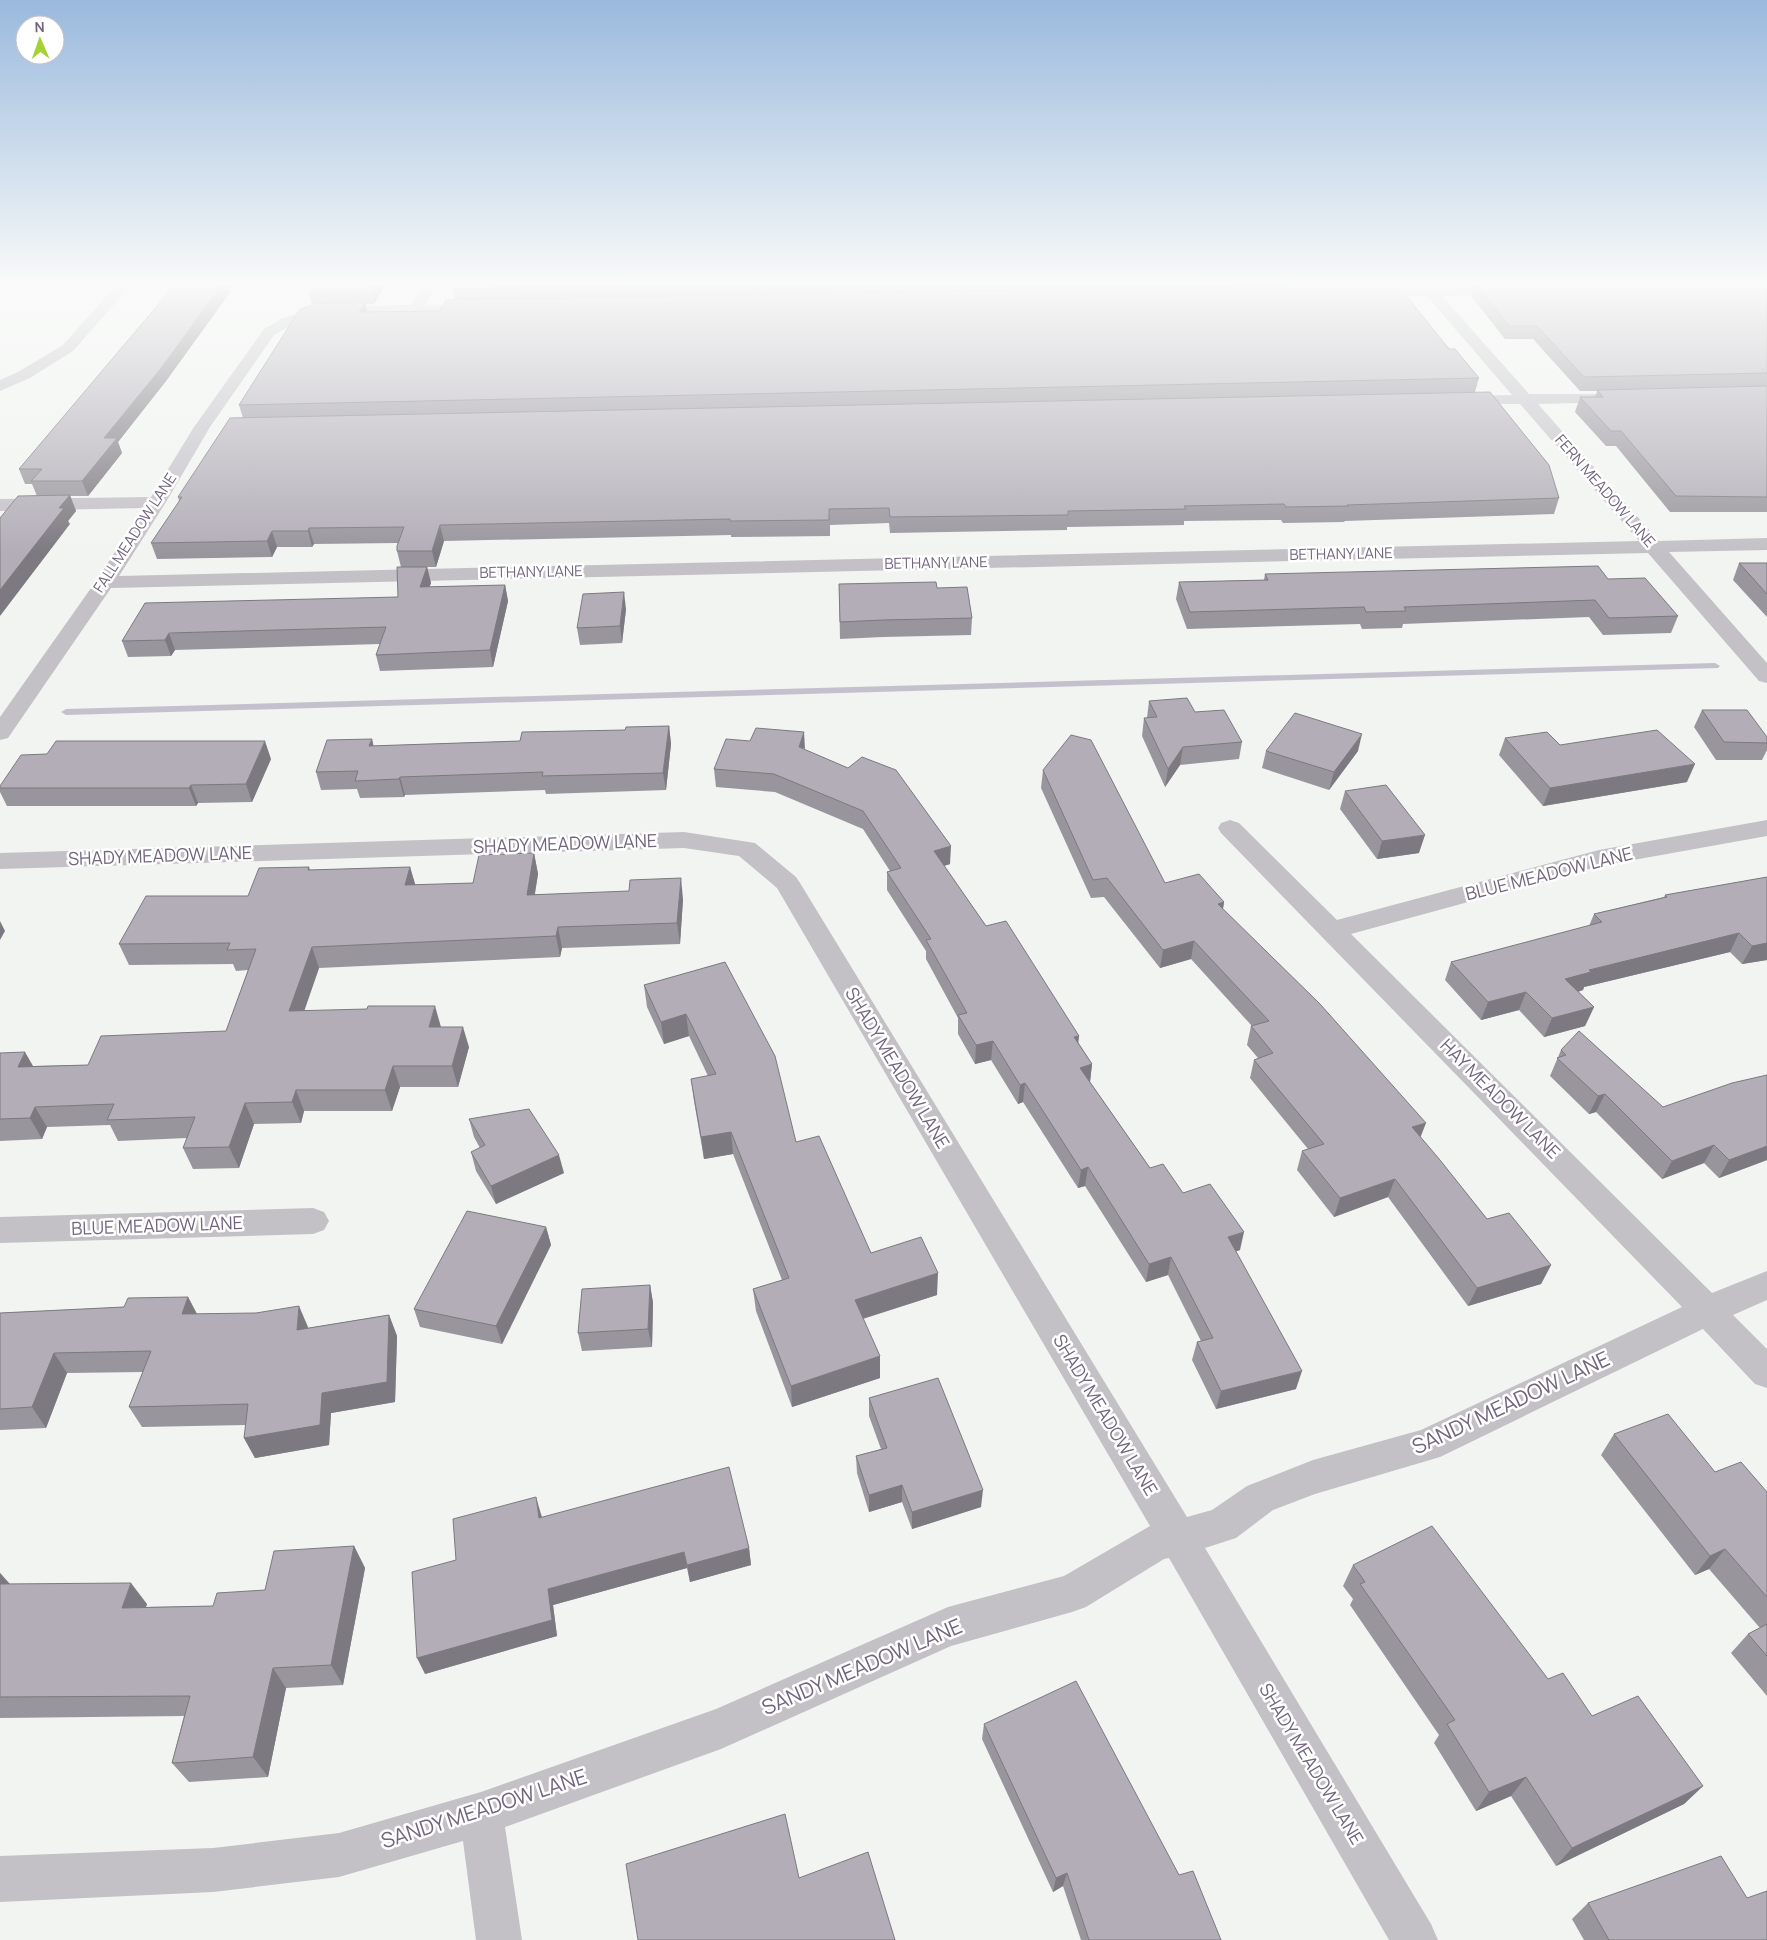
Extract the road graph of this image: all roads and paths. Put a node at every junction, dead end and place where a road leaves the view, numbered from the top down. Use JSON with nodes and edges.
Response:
{"nodes":[{"id":1,"x":26,"y":374,"type":"edge"},
{"id":2,"x":240,"y":374,"type":"edge"},
{"id":3,"x":1502,"y":374,"type":"edge"},
{"id":4,"x":0,"y":386,"type":"edge"},
{"id":5,"x":1631,"y":397,"type":"edge"},
{"id":6,"x":1524,"y":399,"type":"junction"},
{"id":7,"x":1445,"y":401,"type":"edge"},
{"id":8,"x":222,"y":426,"type":"edge"},
{"id":9,"x":202,"y":427,"type":"junction"},
{"id":10,"x":157,"y":502,"type":"junction"},
{"id":11,"x":0,"y":505,"type":"edge"},
{"id":12,"x":1767,"y":544,"type":"edge"},
{"id":13,"x":1653,"y":547,"type":"junction"},
{"id":14,"x":105,"y":582,"type":"junction"},
{"id":15,"x":1767,"y":676,"type":"edge"},
{"id":16,"x":0,"y":733,"type":"edge"},
{"id":17,"x":1230,"y":828,"type":"dead end"},
{"id":18,"x":1767,"y":828,"type":"edge"},
{"id":19,"x":0,"y":861,"type":"edge"},
{"id":20,"x":1333,"y":930,"type":"junction"},
{"id":21,"x":313,"y":1222,"type":"dead end"},
{"id":22,"x":0,"y":1230,"type":"edge"},
{"id":23,"x":1767,"y":1285,"type":"edge"},
{"id":24,"x":1708,"y":1311,"type":"junction"},
{"id":25,"x":1767,"y":1373,"type":"edge"},
{"id":26,"x":1178,"y":1538,"type":"junction"},
{"id":27,"x":481,"y":1814,"type":"junction"},
{"id":28,"x":0,"y":1879,"type":"edge"},
{"id":29,"x":499,"y":1940,"type":"edge"},
{"id":30,"x":1416,"y":1940,"type":"edge"}],
"edges":[{"from":1,"to":4,"type":"street"},
{"from":2,"to":9,"type":"street","name":"FALL MEADOW LANE"},
{"from":3,"to":6,"type":"street","name":"FERN MEADOW LANE"},
{"from":5,"to":6,"type":"street"},
{"from":6,"to":7,"type":"street"},
{"from":6,"to":13,"type":"street","name":"FERN MEADOW LANE"},
{"from":8,"to":9,"type":"street"},
{"from":9,"to":10,"type":"street","name":"FALL MEADOW LANE"},
{"from":10,"to":11,"type":"street"},
{"from":10,"to":14,"type":"street","name":"FALL MEADOW LANE"},
{"from":12,"to":13,"type":"street","name":"BETHANY LANE"},
{"from":13,"to":14,"type":"street","name":"BETHANY LANE"},
{"from":13,"to":15,"type":"street","name":"FERN MEADOW LANE"},
{"from":14,"to":16,"type":"street","name":"FALL MEADOW LANE"},
{"from":17,"to":20,"type":"street","name":"HAY MEADOW LANE"},
{"from":18,"to":20,"type":"street","name":"BLUE MEADOW LANE"},
{"from":19,"to":26,"type":"street","name":"SHADY MEADOW LANE"},
{"from":20,"to":24,"type":"street","name":"HAY MEADOW LANE"},
{"from":21,"to":22,"type":"street","name":"BLUE MEADOW LANE"},
{"from":23,"to":24,"type":"street","name":"SANDY MEADOW LANE"},
{"from":24,"to":25,"type":"street","name":"HAY MEADOW LANE"},
{"from":24,"to":26,"type":"street","name":"SANDY MEADOW LANE"},
{"from":26,"to":27,"type":"street","name":"SANDY MEADOW LANE"},
{"from":26,"to":30,"type":"street","name":"SHADY MEADOW LANE"},
{"from":27,"to":28,"type":"street","name":"SANDY MEADOW LANE"},
{"from":27,"to":29,"type":"street"}]}
